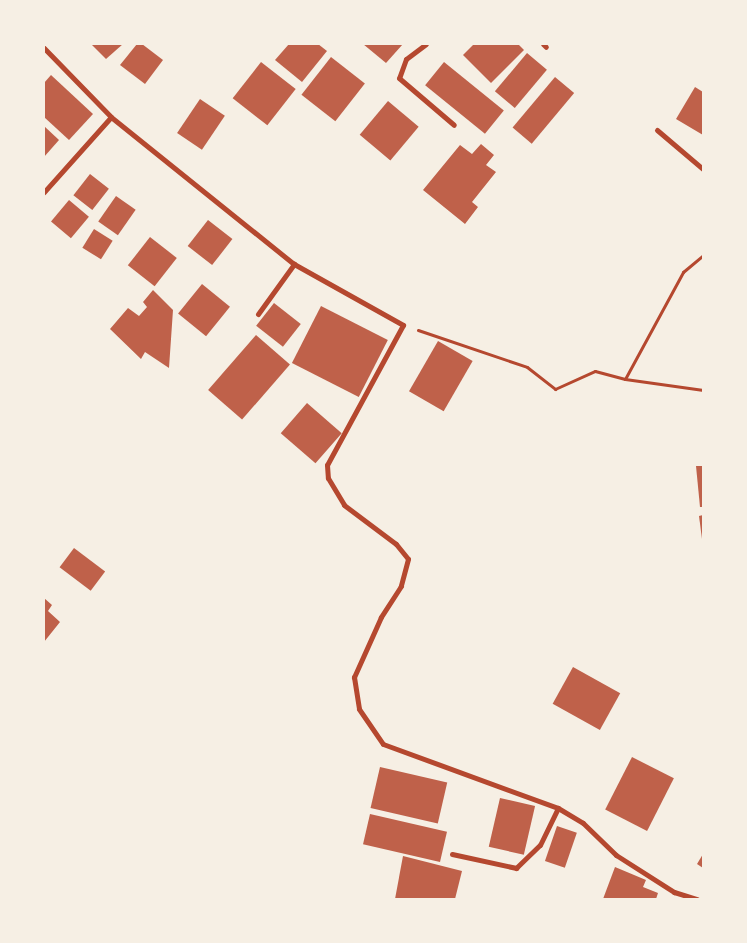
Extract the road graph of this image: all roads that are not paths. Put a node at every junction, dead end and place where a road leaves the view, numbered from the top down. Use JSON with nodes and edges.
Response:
{"nodes":[{"id":1,"x":426,"y":44,"type":"edge"},
{"id":2,"x":44,"y":48,"type":"edge"},
{"id":3,"x":111,"y":117,"type":"junction"},
{"id":4,"x":454,"y":125,"type":"dead end"},
{"id":5,"x":656,"y":130,"type":"dead end"},
{"id":6,"x":703,"y":169,"type":"edge"},
{"id":7,"x":44,"y":192,"type":"edge"},
{"id":8,"x":294,"y":264,"type":"junction"},
{"id":9,"x":258,"y":314,"type":"dead end"},
{"id":10,"x":558,"y":808,"type":"junction"},
{"id":11,"x":452,"y":854,"type":"dead end"},
{"id":12,"x":696,"y":899,"type":"edge"}],
"edges":[{"from":1,"to":4,"type":"street"},
{"from":2,"to":3,"type":"street"},
{"from":3,"to":7,"type":"street"},
{"from":3,"to":8,"type":"street"},
{"from":5,"to":6,"type":"street"},
{"from":8,"to":9,"type":"street"},
{"from":8,"to":10,"type":"street"},
{"from":10,"to":11,"type":"street"},
{"from":10,"to":12,"type":"street"}]}
